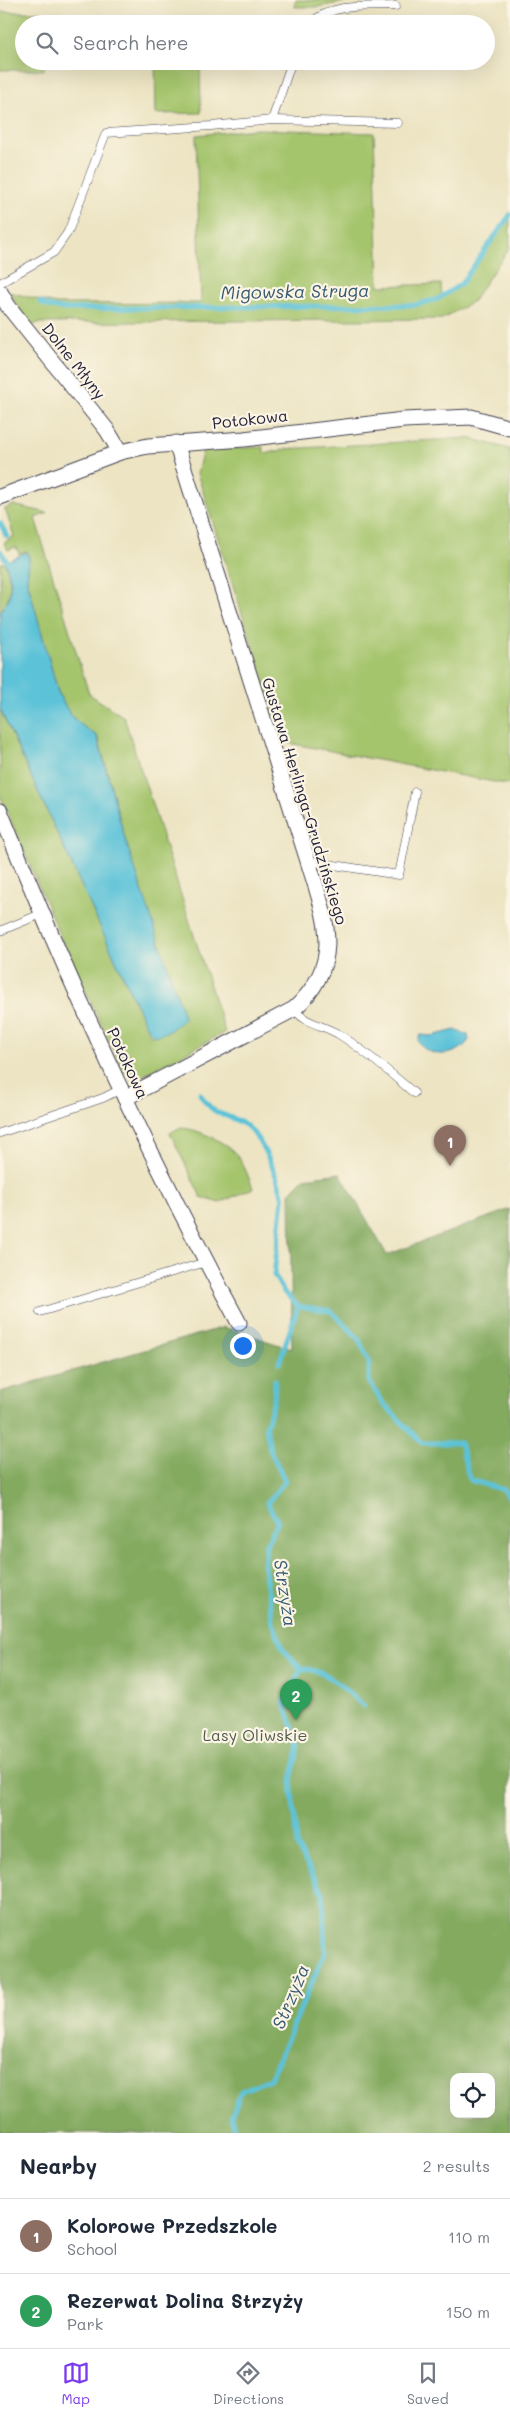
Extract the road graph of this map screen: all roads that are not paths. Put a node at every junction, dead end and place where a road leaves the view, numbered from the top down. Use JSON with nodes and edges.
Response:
{"nodes":[{"id":1,"x":396,"y":6,"type":"dead end"},
{"id":2,"x":324,"y":15,"type":"edge"},
{"id":3,"x":289,"y":70,"type":"edge"},
{"id":4,"x":272,"y":120,"type":"junction"},
{"id":5,"x":398,"y":123,"type":"dead end"},
{"id":6,"x":0,"y":283,"type":"edge"},
{"id":7,"x":0,"y":292,"type":"edge"},
{"id":8,"x":510,"y":428,"type":"edge"},
{"id":9,"x":176,"y":443,"type":"junction"},
{"id":10,"x":120,"y":452,"type":"junction"},
{"id":11,"x":0,"y":497,"type":"edge"},
{"id":12,"x":415,"y":792,"type":"dead end"},
{"id":13,"x":0,"y":811,"type":"edge"},
{"id":14,"x":308,"y":861,"type":"junction"},
{"id":15,"x":41,"y":914,"type":"junction"},
{"id":16,"x":0,"y":931,"type":"edge"},
{"id":17,"x":294,"y":1009,"type":"junction"},
{"id":18,"x":123,"y":1093,"type":"junction"},
{"id":19,"x":414,"y":1093,"type":"dead end"},
{"id":20,"x":0,"y":1133,"type":"edge"},
{"id":21,"x":206,"y":1262,"type":"junction"},
{"id":22,"x":40,"y":1312,"type":"dead end"},
{"id":23,"x":239,"y":1323,"type":"dead end"}],
"edges":[{"from":1,"to":2,"type":"lane"},
{"from":3,"to":4,"type":"lane"},
{"from":4,"to":5,"type":"lane"},
{"from":4,"to":6,"type":"lane"},
{"from":7,"to":10,"type":"street","name":"Dolne Młyny"},
{"from":8,"to":9,"type":"street","name":"Potokowa"},
{"from":9,"to":10,"type":"street","name":"Potokowa"},
{"from":9,"to":14,"type":"street","name":"Gustawa Herlinga-Grudzińskiego"},
{"from":10,"to":11,"type":"street","name":"Potokowa"},
{"from":12,"to":14,"type":"lane"},
{"from":13,"to":15,"type":"street","name":"Potokowa"},
{"from":14,"to":17,"type":"street","name":"Gustawa Herlinga-Grudzińskiego"},
{"from":15,"to":16,"type":"lane"},
{"from":15,"to":18,"type":"street","name":"Potokowa"},
{"from":17,"to":18,"type":"street","name":"Gustawa Herlinga-Grudzińskiego"},
{"from":17,"to":19,"type":"lane"},
{"from":18,"to":20,"type":"lane"},
{"from":18,"to":21,"type":"street","name":"Potokowa"},
{"from":21,"to":22,"type":"lane"},
{"from":21,"to":23,"type":"street","name":"Potokowa"}]}
